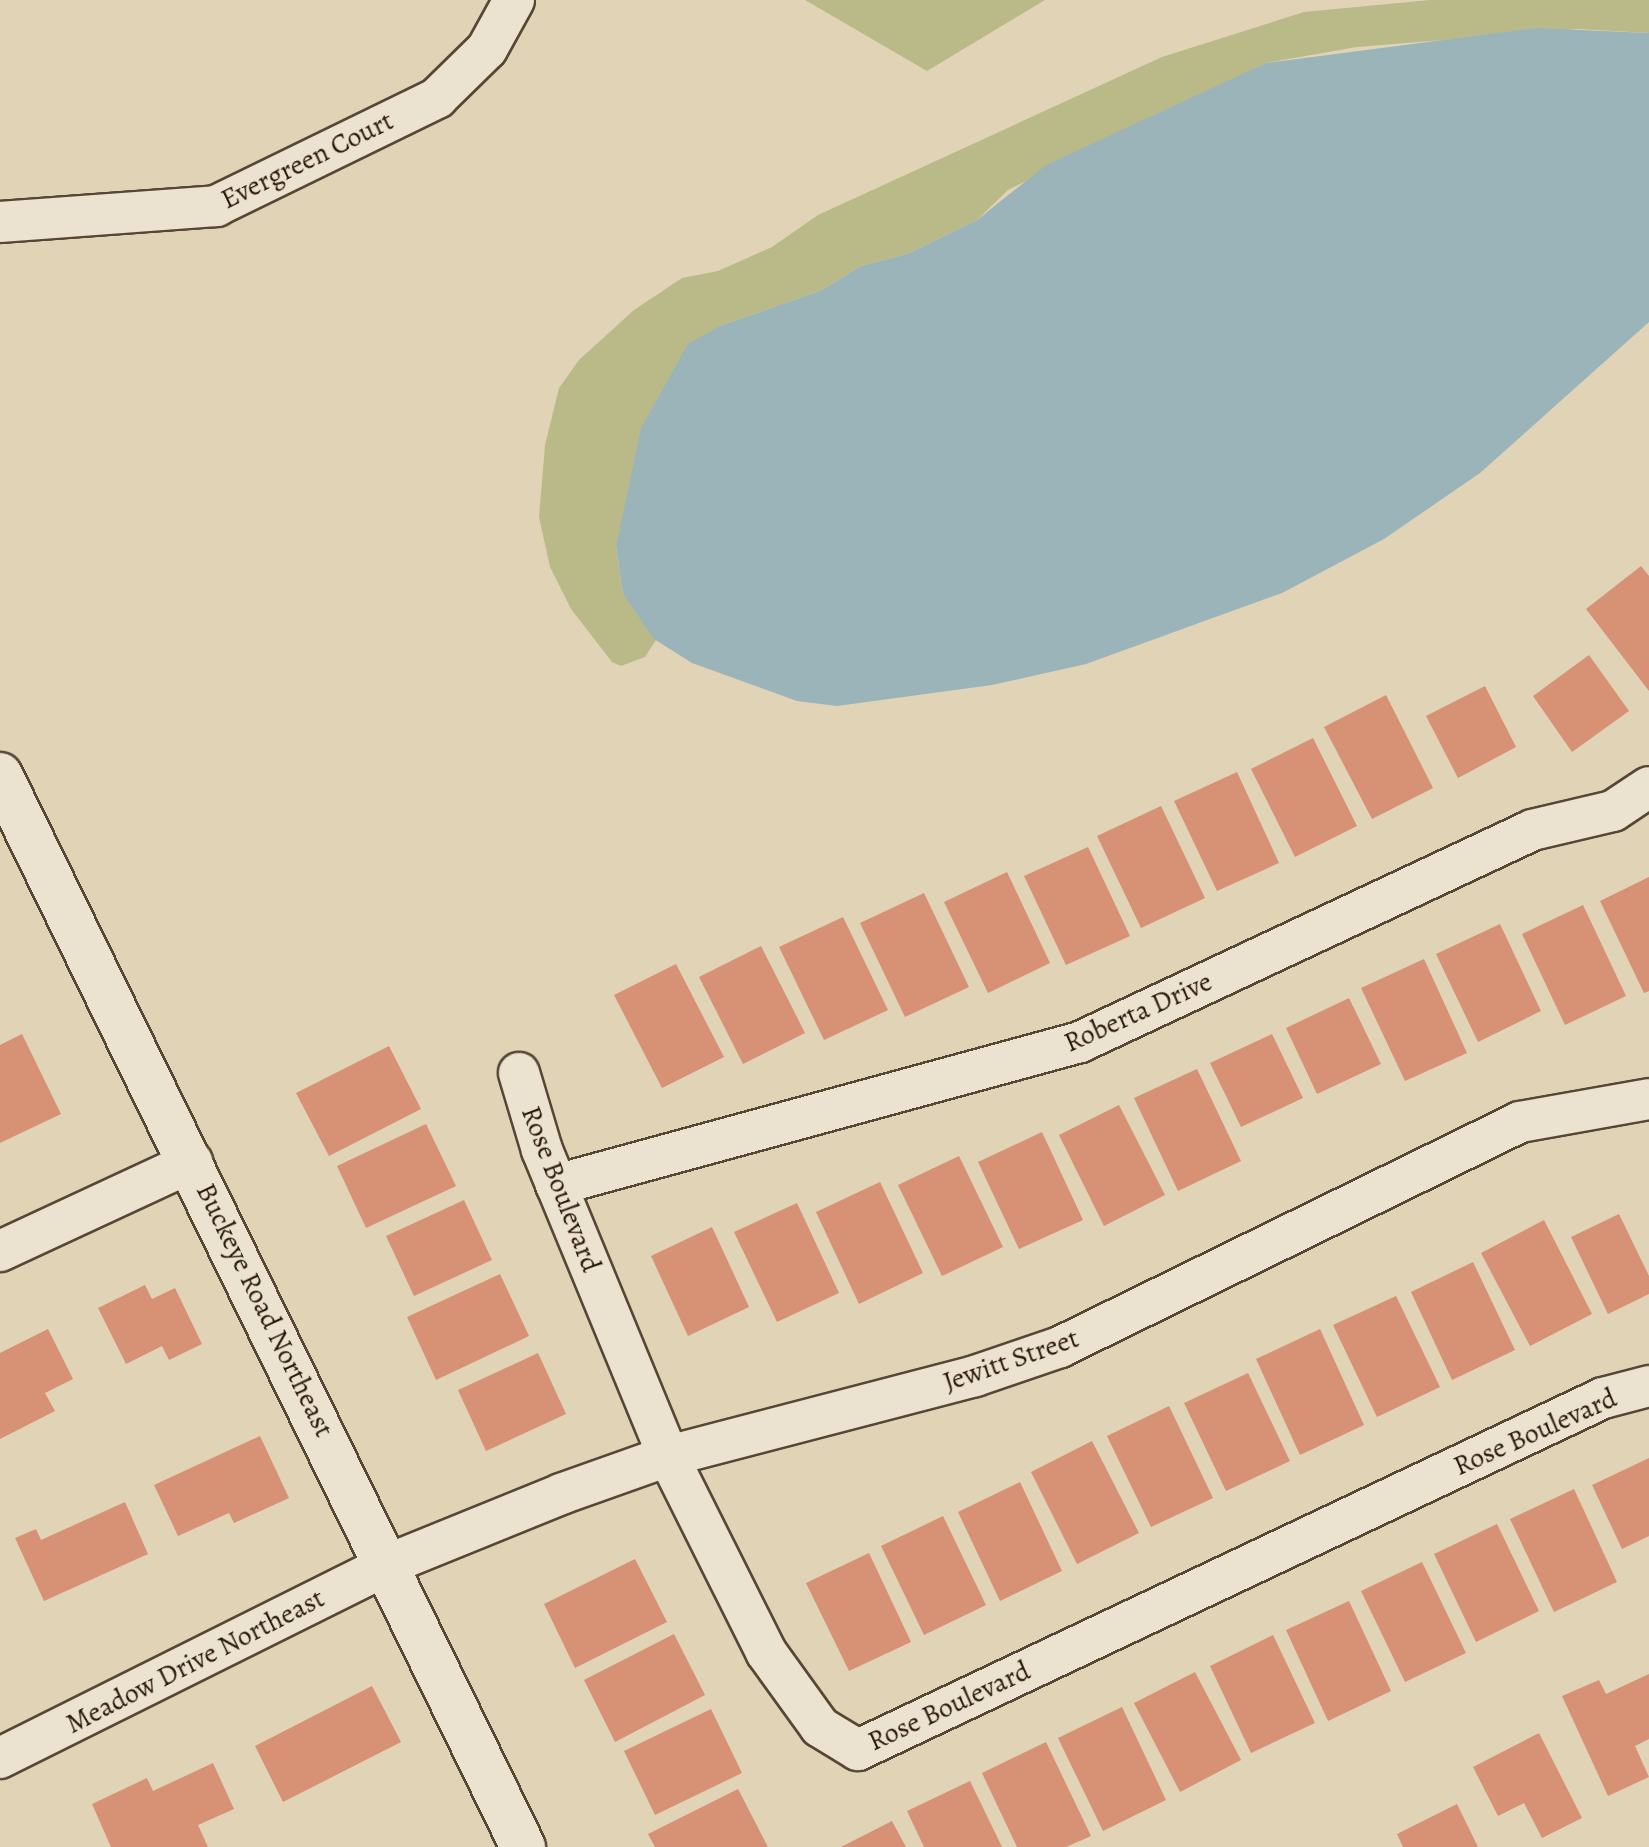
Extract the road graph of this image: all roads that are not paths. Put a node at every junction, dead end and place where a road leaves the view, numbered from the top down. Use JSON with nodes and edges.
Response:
{"nodes":[{"id":1,"x":514,"y":0,"type":"edge"},
{"id":2,"x":0,"y":222,"type":"edge"},
{"id":3,"x":0,"y":775,"type":"edge"},
{"id":4,"x":1649,"y":787,"type":"edge"},
{"id":5,"x":12,"y":830,"type":"edge"},
{"id":6,"x":519,"y":1073,"type":"dead end"},
{"id":7,"x":1630,"y":1104,"type":"edge"},
{"id":8,"x":192,"y":1162,"type":"junction"},
{"id":9,"x":556,"y":1185,"type":"junction"},
{"id":10,"x":0,"y":1251,"type":"edge"},
{"id":11,"x":1649,"y":1386,"type":"edge"},
{"id":12,"x":668,"y":1456,"type":"junction"},
{"id":13,"x":389,"y":1564,"type":"junction"},
{"id":14,"x":0,"y":1758,"type":"edge"},
{"id":15,"x":523,"y":1847,"type":"edge"}],
"edges":[{"from":1,"to":2,"type":"street","name":"Evergreen Court"},
{"from":3,"to":5,"type":"street","name":"Buckeye Road Northeast"},
{"from":4,"to":9,"type":"street","name":"Roberta Drive"},
{"from":5,"to":8,"type":"street","name":"Buckeye Road Northeast"},
{"from":6,"to":9,"type":"street","name":"Rose Boulevard"},
{"from":7,"to":12,"type":"street","name":"Jewitt Street"},
{"from":8,"to":10,"type":"street"},
{"from":8,"to":13,"type":"street","name":"Buckeye Road Northeast"},
{"from":9,"to":12,"type":"street","name":"Rose Boulevard"},
{"from":11,"to":12,"type":"street","name":"Rose Boulevard"},
{"from":12,"to":13,"type":"street","name":"Jewitt Street"},
{"from":13,"to":14,"type":"street","name":"Meadow Drive Northeast"},
{"from":13,"to":15,"type":"street","name":"Buckeye Road Northeast"}]}
